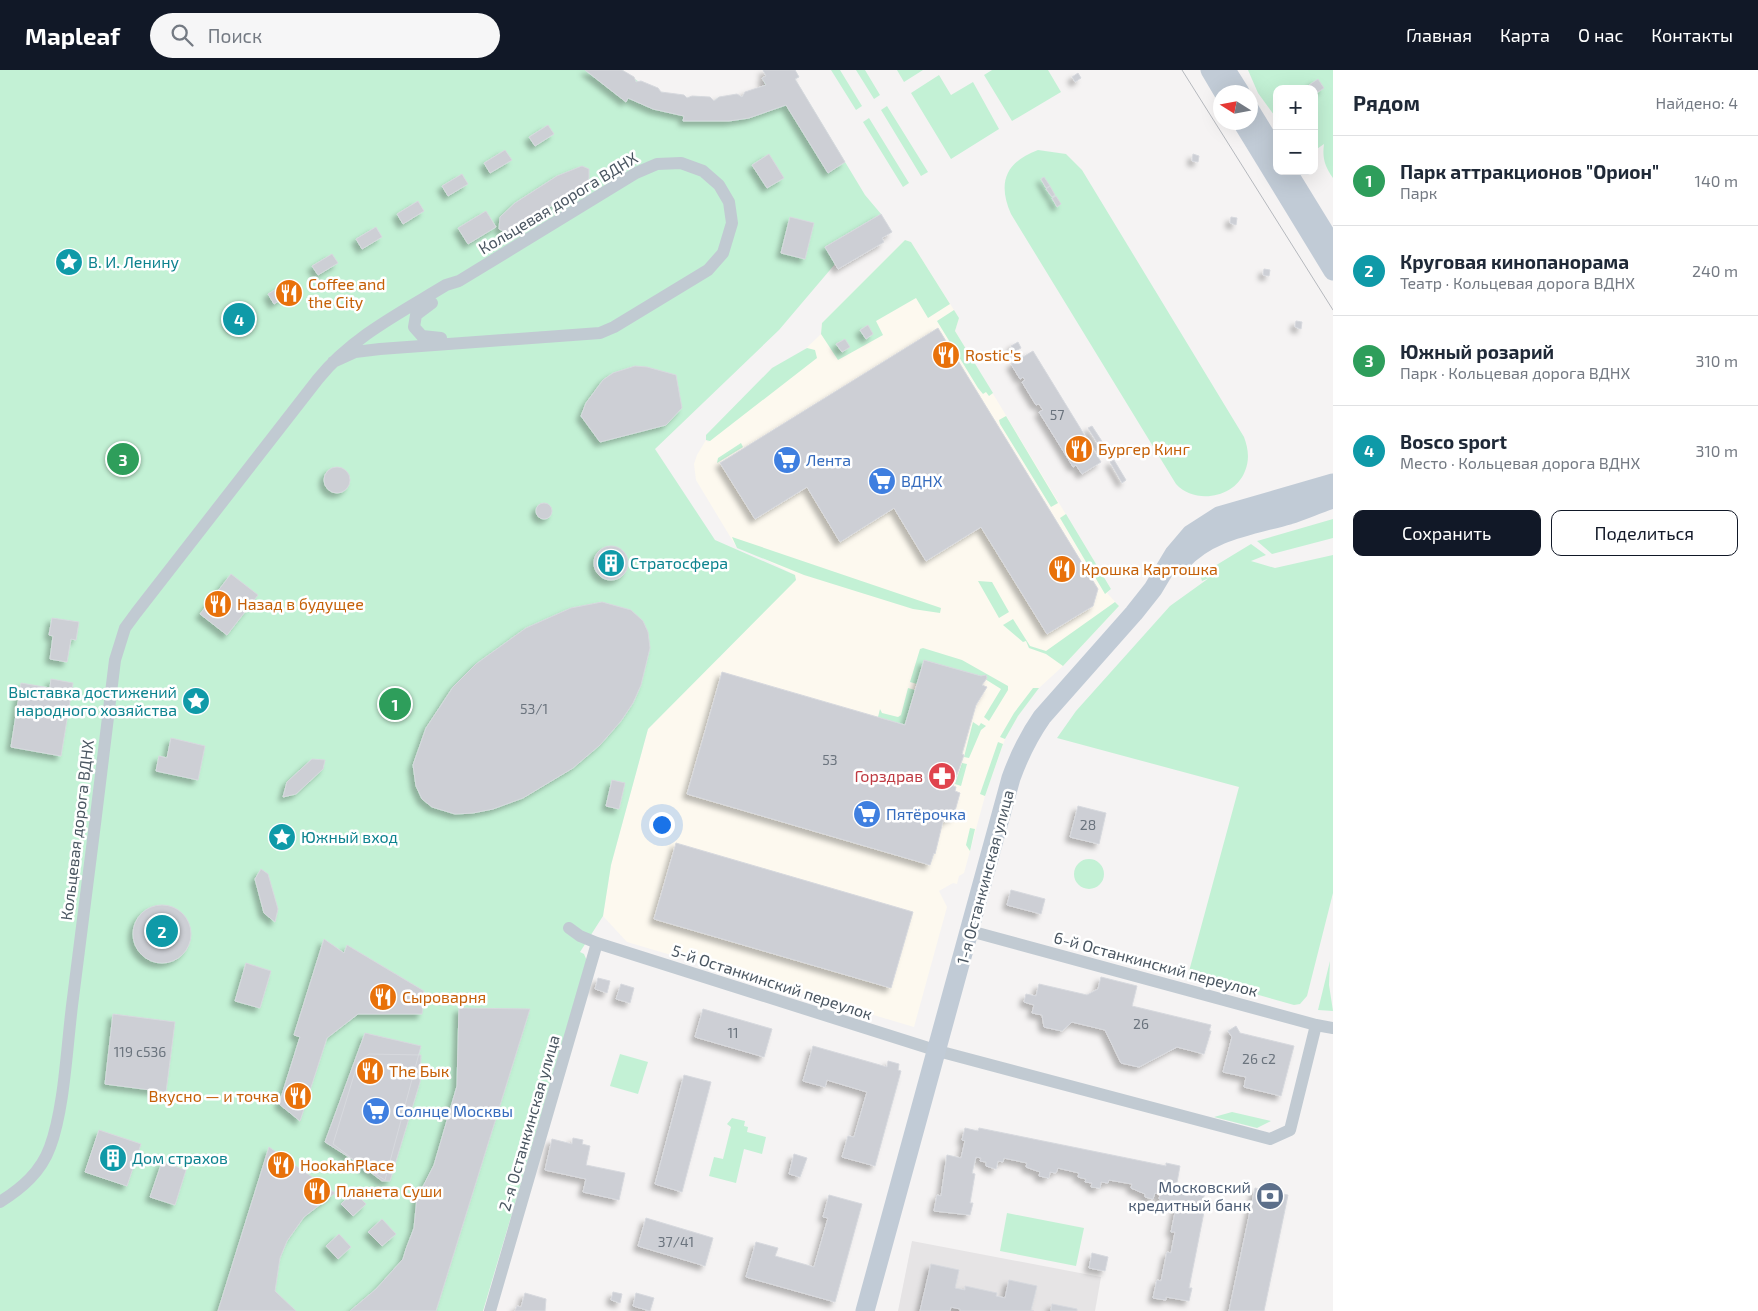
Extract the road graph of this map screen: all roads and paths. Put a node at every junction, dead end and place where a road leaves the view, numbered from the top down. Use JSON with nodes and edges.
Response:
{"nodes":[{"id":1,"x":1210,"y":70,"type":"edge"},
{"id":2,"x":1226,"y":70,"type":"edge"},
{"id":3,"x":1220,"y":85,"type":"edge"},
{"id":4,"x":1236,"y":85,"type":"edge"},
{"id":5,"x":1258,"y":123,"type":"edge"},
{"id":6,"x":1247,"y":130,"type":"edge"},
{"id":7,"x":1273,"y":147,"type":"edge"},
{"id":8,"x":1289,"y":175,"type":"edge"},
{"id":9,"x":1333,"y":246,"type":"edge"},
{"id":10,"x":1333,"y":271,"type":"edge"},
{"id":11,"x":459,"y":281,"type":"junction"},
{"id":12,"x":483,"y":340,"type":"junction"},
{"id":13,"x":333,"y":362,"type":"junction"},
{"id":14,"x":1333,"y":484,"type":"edge"},
{"id":15,"x":1333,"y":499,"type":"edge"},
{"id":16,"x":1153,"y":589,"type":"junction"},
{"id":17,"x":570,"y":928,"type":"dead end"},
{"id":18,"x":970,"y":931,"type":"junction"},
{"id":19,"x":597,"y":943,"type":"junction"},
{"id":20,"x":1316,"y":1025,"type":"junction"},
{"id":21,"x":1333,"y":1028,"type":"edge"},
{"id":22,"x":938,"y":1051,"type":"junction"},
{"id":23,"x":0,"y":1202,"type":"edge"},
{"id":24,"x":490,"y":1311,"type":"edge"},
{"id":25,"x":865,"y":1311,"type":"edge"}],
"edges":[{"from":1,"to":3,"type":"street"},
{"from":2,"to":4,"type":"street"},
{"from":5,"to":7,"type":"street"},
{"from":6,"to":10,"type":"street"},
{"from":8,"to":9,"type":"street"},
{"from":11,"to":12,"type":"street"},
{"from":11,"to":12,"type":"street","name":"Кольцевая дорога ВДНХ"},
{"from":11,"to":13,"type":"street","name":"Кольцевая дорога ВДНХ"},
{"from":12,"to":13,"type":"street","name":"Кольцевая дорога ВДНХ"},
{"from":13,"to":23,"type":"street","name":"Кольцевая дорога ВДНХ"},
{"from":14,"to":16,"type":"street","name":"1-я Останкинская улица"},
{"from":15,"to":16,"type":"street"},
{"from":16,"to":18,"type":"street","name":"1-я Останкинская улица"},
{"from":17,"to":19,"type":"street","name":"5-й Останкинский переулок"},
{"from":18,"to":20,"type":"street","name":"6-й Останкинский переулок"},
{"from":18,"to":22,"type":"street","name":"1-я Останкинская улица"},
{"from":19,"to":22,"type":"street","name":"5-й Останкинский переулок"},
{"from":19,"to":24,"type":"street","name":"2-я Останкинская улица"},
{"from":20,"to":21,"type":"street","name":"6-й Останкинский переулок"},
{"from":20,"to":22,"type":"street","name":"5-й Останкинский переулок"},
{"from":22,"to":25,"type":"street","name":"1-я Останкинская улица"}]}
